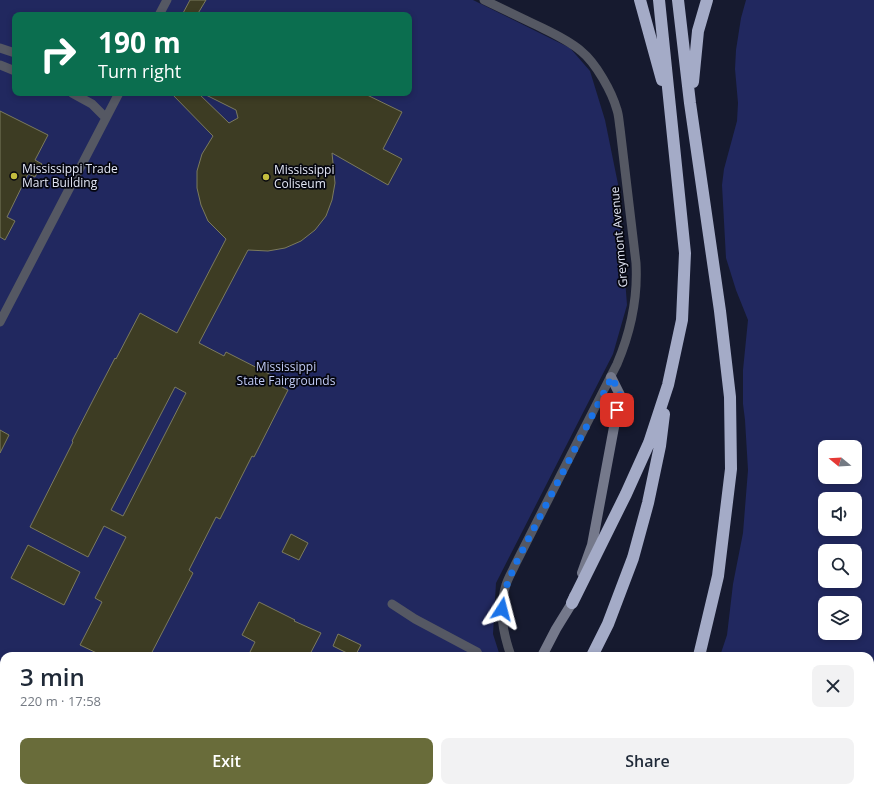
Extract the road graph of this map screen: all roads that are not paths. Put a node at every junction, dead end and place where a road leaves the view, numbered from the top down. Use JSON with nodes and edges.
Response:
{"nodes":[{"id":1,"x":167,"y":0,"type":"edge"},
{"id":2,"x":484,"y":0,"type":"edge"},
{"id":3,"x":640,"y":0,"type":"edge"},
{"id":4,"x":659,"y":0,"type":"edge"},
{"id":5,"x":678,"y":0,"type":"edge"},
{"id":6,"x":707,"y":0,"type":"edge"},
{"id":7,"x":161,"y":12,"type":"edge"},
{"id":8,"x":0,"y":48,"type":"edge"},
{"id":9,"x":12,"y":52,"type":"edge"},
{"id":10,"x":0,"y":65,"type":"edge"},
{"id":11,"x":12,"y":70,"type":"edge"},
{"id":12,"x":77,"y":96,"type":"edge"},
{"id":13,"x":117,"y":96,"type":"edge"},
{"id":14,"x":690,"y":103,"type":"junction"},
{"id":15,"x":106,"y":118,"type":"junction"},
{"id":16,"x":672,"y":118,"type":"junction"},
{"id":17,"x":0,"y":322,"type":"edge"},
{"id":18,"x":612,"y":377,"type":"junction"},
{"id":19,"x":668,"y":385,"type":"junction"},
{"id":20,"x":572,"y":603,"type":"junction"},
{"id":21,"x":392,"y":604,"type":"dead end"},
{"id":22,"x":702,"y":643,"type":"junction"},
{"id":23,"x":477,"y":652,"type":"edge"},
{"id":24,"x":510,"y":652,"type":"edge"},
{"id":25,"x":544,"y":652,"type":"edge"},
{"id":26,"x":594,"y":652,"type":"edge"},
{"id":27,"x":696,"y":652,"type":"edge"},
{"id":28,"x":700,"y":652,"type":"edge"}],
"edges":[{"from":1,"to":7,"type":"street"},
{"from":2,"to":18,"type":"street","name":"Greymont Avenue"},
{"from":3,"to":16,"type":"highway"},
{"from":4,"to":16,"type":"highway"},
{"from":5,"to":14,"type":"highway"},
{"from":6,"to":14,"type":"highway"},
{"from":8,"to":9,"type":"street"},
{"from":10,"to":11,"type":"street"},
{"from":12,"to":15,"type":"street"},
{"from":13,"to":15,"type":"street"},
{"from":14,"to":22,"type":"highway"},
{"from":15,"to":17,"type":"street"},
{"from":16,"to":19,"type":"highway"},
{"from":18,"to":20,"type":"main road"},
{"from":18,"to":24,"type":"street","name":"Greymont Avenue"},
{"from":19,"to":20,"type":"highway"},
{"from":19,"to":26,"type":"highway"},
{"from":20,"to":25,"type":"main road"},
{"from":21,"to":23,"type":"street"},
{"from":22,"to":27,"type":"highway"},
{"from":22,"to":28,"type":"highway"}]}
